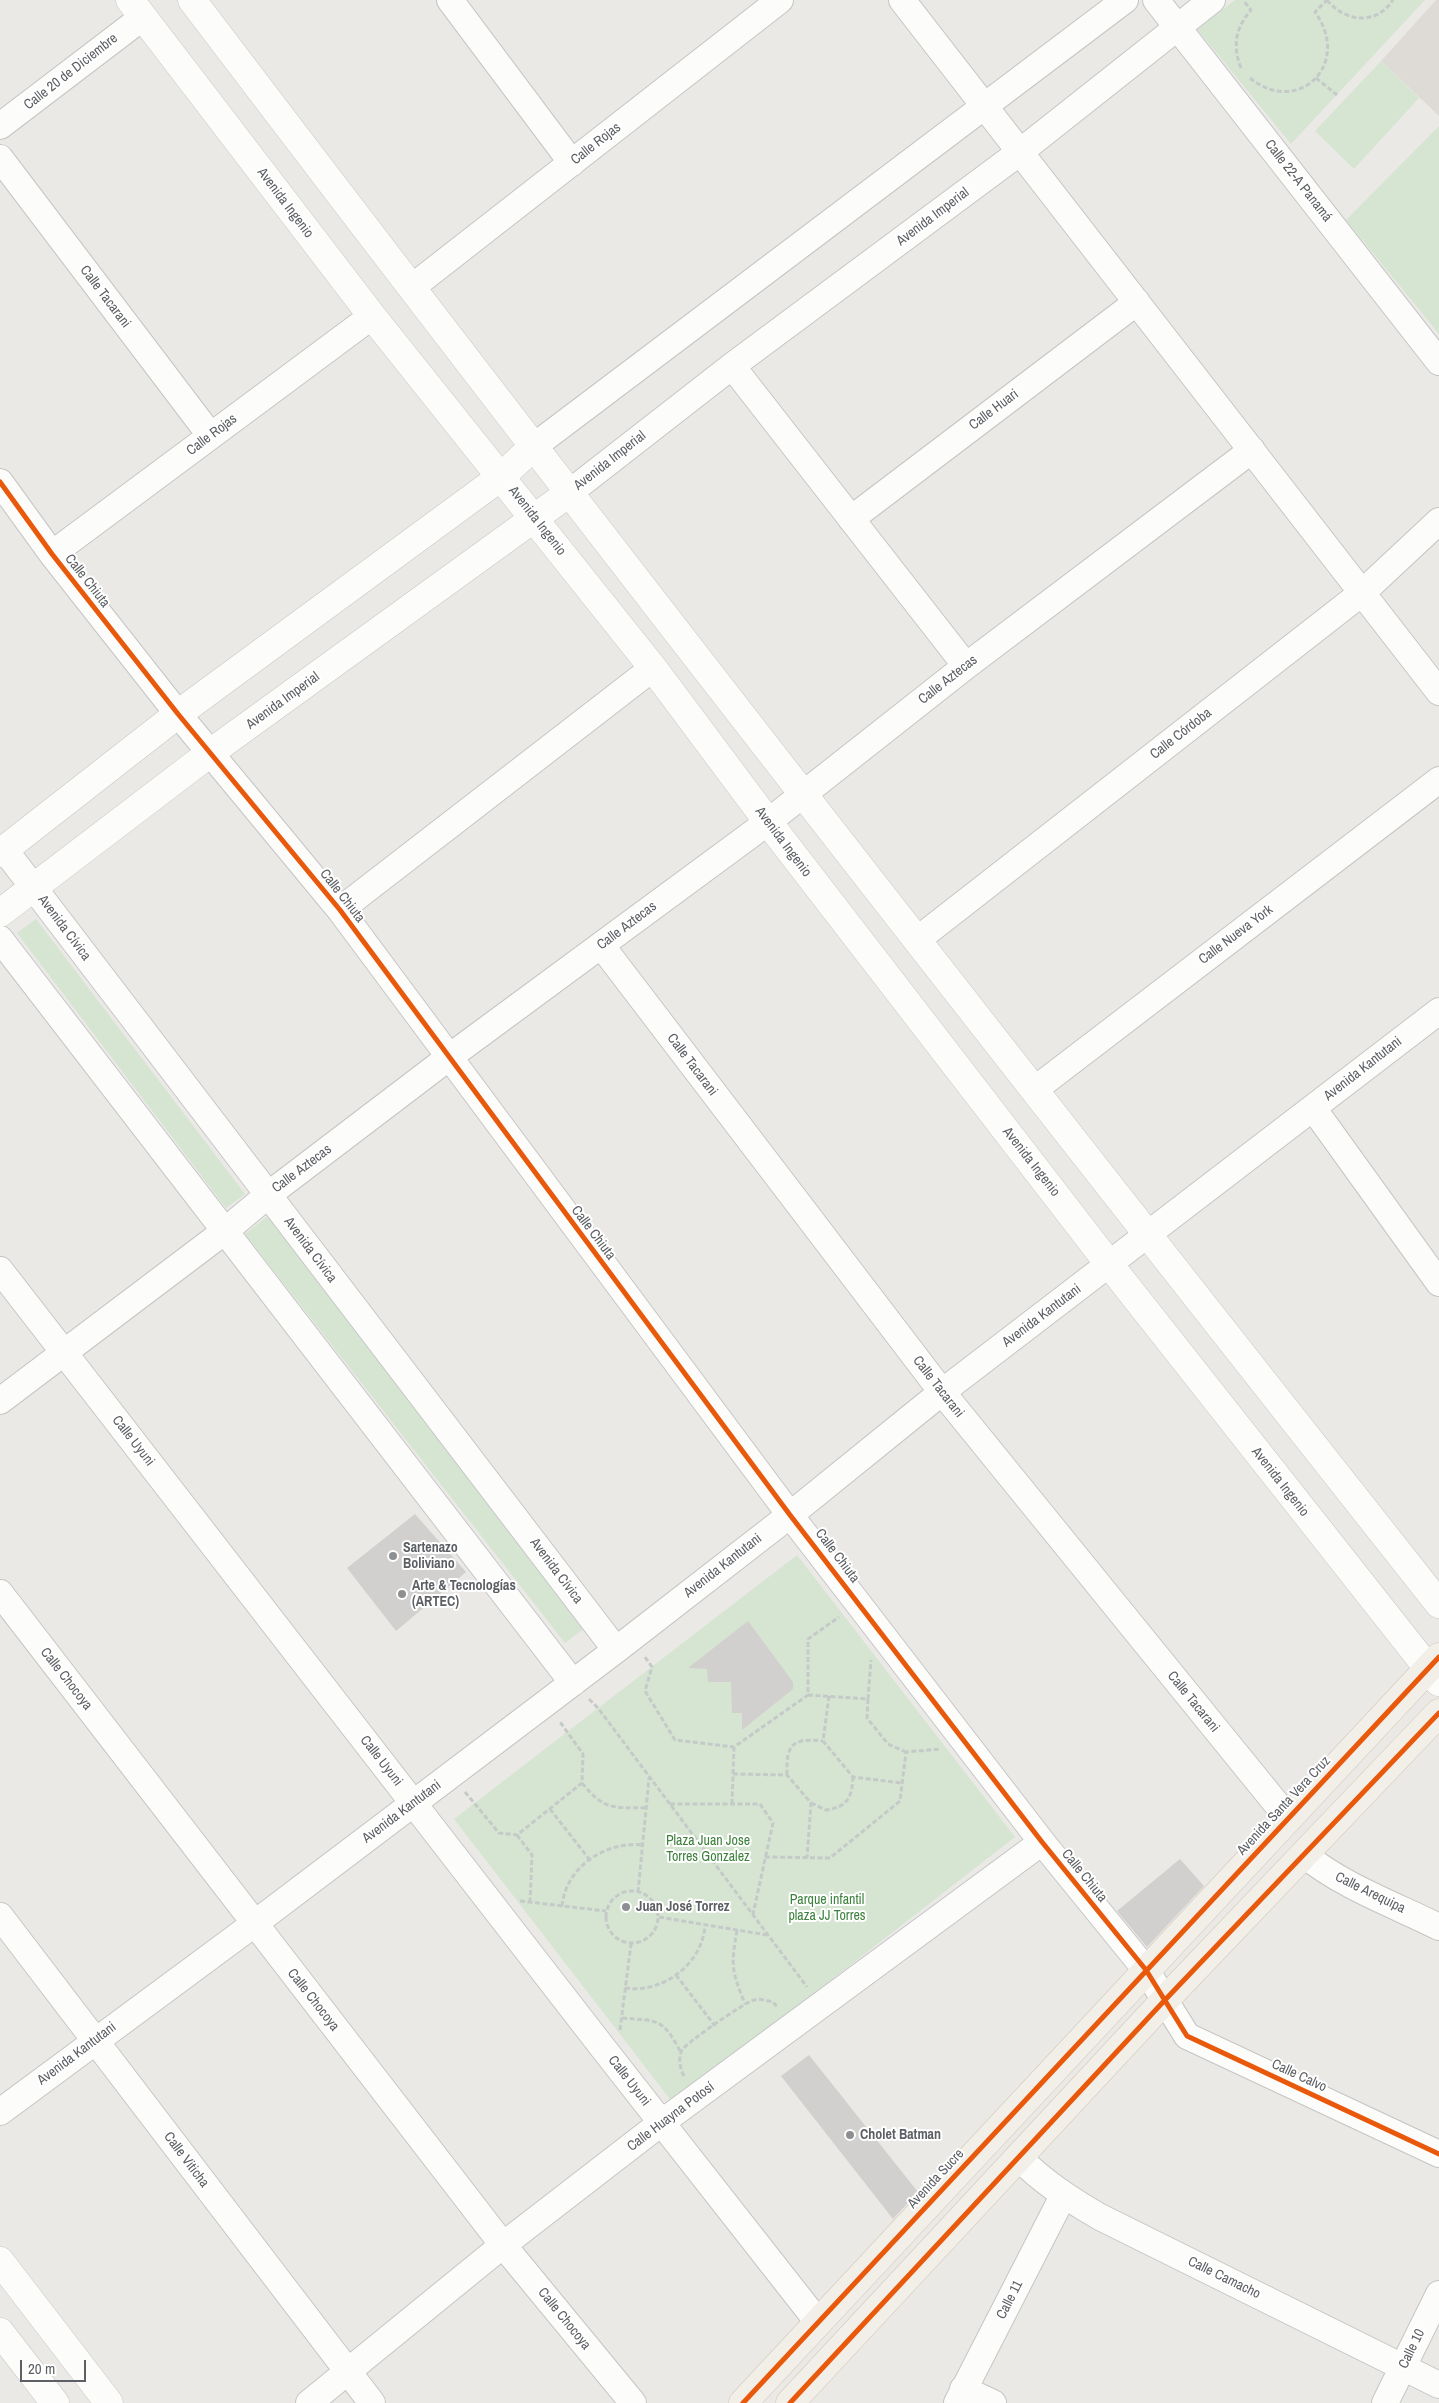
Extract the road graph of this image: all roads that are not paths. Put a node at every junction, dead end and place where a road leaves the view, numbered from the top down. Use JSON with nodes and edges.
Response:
{"nodes":[{"id":1,"x":192,"y":0,"type":"edge"},
{"id":2,"x":780,"y":0,"type":"edge"},
{"id":3,"x":902,"y":0,"type":"edge"},
{"id":4,"x":1125,"y":0,"type":"edge"},
{"id":5,"x":1156,"y":0,"type":"edge"},
{"id":6,"x":1212,"y":0,"type":"edge"},
{"id":7,"x":462,"y":4,"type":"edge"},
{"id":8,"x":136,"y":8,"type":"edge"},
{"id":9,"x":1179,"y":28,"type":"junction"},
{"id":10,"x":985,"y":106,"type":"junction"},
{"id":11,"x":0,"y":126,"type":"edge"},
{"id":12,"x":1020,"y":152,"type":"junction"},
{"id":13,"x":0,"y":158,"type":"edge"},
{"id":14,"x":572,"y":163,"type":"junction"},
{"id":15,"x":411,"y":288,"type":"junction"},
{"id":16,"x":1137,"y":302,"type":"junction"},
{"id":17,"x":372,"y":316,"type":"junction"},
{"id":18,"x":1439,"y":362,"type":"edge"},
{"id":19,"x":732,"y":366,"type":"junction"},
{"id":20,"x":210,"y":436,"type":"junction"},
{"id":21,"x":533,"y":447,"type":"junction"},
{"id":22,"x":1252,"y":450,"type":"junction"},
{"id":23,"x":502,"y":476,"type":"junction"},
{"id":24,"x":0,"y":482,"type":"edge"},
{"id":25,"x":569,"y":493,"type":"junction"},
{"id":26,"x":535,"y":519,"type":"junction"},
{"id":27,"x":851,"y":519,"type":"junction"},
{"id":28,"x":1439,"y":521,"type":"edge"},
{"id":29,"x":52,"y":554,"type":"junction"},
{"id":30,"x":1363,"y":592,"type":"junction"},
{"id":31,"x":966,"y":666,"type":"junction"},
{"id":32,"x":653,"y":668,"type":"junction"},
{"id":33,"x":1439,"y":692,"type":"edge"},
{"id":34,"x":178,"y":714,"type":"junction"},
{"id":35,"x":210,"y":753,"type":"junction"},
{"id":36,"x":1439,"y":780,"type":"edge"},
{"id":37,"x":803,"y":793,"type":"junction"},
{"id":38,"x":768,"y":822,"type":"junction"},
{"id":39,"x":2,"y":851,"type":"edge"},
{"id":40,"x":33,"y":888,"type":"junction"},
{"id":41,"x":340,"y":910,"type":"junction"},
{"id":42,"x":0,"y":913,"type":"edge"},
{"id":43,"x":0,"y":939,"type":"edge"},
{"id":44,"x":917,"y":940,"type":"junction"},
{"id":45,"x":601,"y":946,"type":"junction"},
{"id":46,"x":1439,"y":1010,"type":"edge"},
{"id":47,"x":448,"y":1058,"type":"junction"},
{"id":48,"x":1034,"y":1090,"type":"junction"},
{"id":49,"x":1313,"y":1108,"type":"junction"},
{"id":50,"x":268,"y":1195,"type":"junction"},
{"id":51,"x":225,"y":1232,"type":"junction"},
{"id":52,"x":1146,"y":1234,"type":"junction"},
{"id":53,"x":1110,"y":1264,"type":"junction"},
{"id":54,"x":0,"y":1270,"type":"edge"},
{"id":55,"x":1439,"y":1283,"type":"edge"},
{"id":56,"x":65,"y":1352,"type":"junction"},
{"id":57,"x":942,"y":1392,"type":"junction"},
{"id":58,"x":0,"y":1401,"type":"edge"},
{"id":59,"x":790,"y":1515,"type":"junction"},
{"id":60,"x":0,"y":1593,"type":"edge"},
{"id":61,"x":1439,"y":1604,"type":"edge"},
{"id":62,"x":624,"y":1644,"type":"junction"},
{"id":63,"x":1435,"y":1669,"type":"edge"},
{"id":64,"x":573,"y":1683,"type":"junction"},
{"id":65,"x":1439,"y":1713,"type":"edge"},
{"id":66,"x":414,"y":1804,"type":"junction"},
{"id":67,"x":1288,"y":1818,"type":"junction"},
{"id":68,"x":1042,"y":1842,"type":"junction"},
{"id":69,"x":1305,"y":1855,"type":"junction"},
{"id":70,"x":0,"y":1916,"type":"edge"},
{"id":71,"x":254,"y":1924,"type":"junction"},
{"id":72,"x":1439,"y":1927,"type":"edge"},
{"id":73,"x":1146,"y":1970,"type":"junction"},
{"id":74,"x":1164,"y":2001,"type":"junction"},
{"id":75,"x":95,"y":2040,"type":"junction"},
{"id":76,"x":0,"y":2112,"type":"edge"},
{"id":77,"x":661,"y":2123,"type":"junction"},
{"id":78,"x":1439,"y":2154,"type":"edge"},
{"id":79,"x":1018,"y":2157,"type":"junction"},
{"id":80,"x":1064,"y":2196,"type":"junction"},
{"id":81,"x":503,"y":2245,"type":"junction"},
{"id":82,"x":0,"y":2261,"type":"edge"},
{"id":83,"x":1439,"y":2294,"type":"edge"},
{"id":84,"x":818,"y":2322,"type":"junction"},
{"id":85,"x":0,"y":2332,"type":"edge"},
{"id":86,"x":1403,"y":2367,"type":"junction"},
{"id":87,"x":348,"y":2373,"type":"junction"},
{"id":88,"x":1439,"y":2384,"type":"edge"},
{"id":89,"x":960,"y":2396,"type":"edge"},
{"id":90,"x":55,"y":2403,"type":"edge"},
{"id":91,"x":109,"y":2403,"type":"edge"},
{"id":92,"x":309,"y":2403,"type":"edge"},
{"id":93,"x":372,"y":2403,"type":"edge"},
{"id":94,"x":633,"y":2403,"type":"edge"},
{"id":95,"x":743,"y":2403,"type":"edge"},
{"id":96,"x":790,"y":2403,"type":"edge"},
{"id":97,"x":993,"y":2403,"type":"edge"},
{"id":98,"x":1385,"y":2403,"type":"edge"}],
"edges":[{"from":1,"to":15,"type":"street"},
{"from":2,"to":14,"type":"street","name":"Calle Rojas"},
{"from":3,"to":10,"type":"street"},
{"from":4,"to":10,"type":"street"},
{"from":5,"to":9,"type":"street","name":"Calle 22-A Panamá"},
{"from":6,"to":9,"type":"street","name":"Avenida Imperial"},
{"from":7,"to":14,"type":"street"},
{"from":8,"to":11,"type":"street","name":"Calle 20 de Diciembre"},
{"from":8,"to":17,"type":"street","name":"Avenida Ingenio"},
{"from":9,"to":12,"type":"street","name":"Avenida Imperial"},
{"from":9,"to":18,"type":"street","name":"Calle 22-A Panamá"},
{"from":10,"to":12,"type":"street"},
{"from":10,"to":21,"type":"street"},
{"from":12,"to":16,"type":"street"},
{"from":12,"to":19,"type":"street","name":"Avenida Imperial"},
{"from":13,"to":20,"type":"street","name":"Calle Tacarani"},
{"from":14,"to":15,"type":"street","name":"Calle Rojas"},
{"from":15,"to":21,"type":"street"},
{"from":16,"to":22,"type":"street"},
{"from":16,"to":27,"type":"street","name":"Calle Huari"},
{"from":17,"to":20,"type":"street","name":"Calle Rojas"},
{"from":17,"to":23,"type":"street","name":"Avenida Ingenio"},
{"from":19,"to":25,"type":"street","name":"Avenida Imperial"},
{"from":19,"to":27,"type":"street"},
{"from":20,"to":29,"type":"street","name":"Calle Rojas"},
{"from":21,"to":23,"type":"street"},
{"from":21,"to":25,"type":"street"},
{"from":22,"to":30,"type":"street"},
{"from":22,"to":31,"type":"street","name":"Calle Aztecas"},
{"from":23,"to":26,"type":"street","name":"Avenida Ingenio"},
{"from":23,"to":34,"type":"street"},
{"from":24,"to":29,"type":"street","name":"Calle Chiuta"},
{"from":25,"to":26,"type":"street","name":"Avenida Imperial"},
{"from":25,"to":37,"type":"street"},
{"from":26,"to":32,"type":"street","name":"Avenida Ingenio"},
{"from":26,"to":35,"type":"street","name":"Avenida Imperial"},
{"from":27,"to":31,"type":"street"},
{"from":28,"to":30,"type":"street","name":"Calle Córdoba"},
{"from":29,"to":34,"type":"street","name":"Calle Chiuta"},
{"from":30,"to":33,"type":"street"},
{"from":30,"to":44,"type":"street","name":"Calle Córdoba"},
{"from":31,"to":37,"type":"street","name":"Calle Aztecas"},
{"from":32,"to":38,"type":"street","name":"Avenida Ingenio"},
{"from":32,"to":41,"type":"street"},
{"from":34,"to":35,"type":"street","name":"Calle Chiuta"},
{"from":34,"to":39,"type":"street"},
{"from":35,"to":40,"type":"street","name":"Avenida Imperial"},
{"from":35,"to":41,"type":"street","name":"Calle Chiuta"},
{"from":36,"to":48,"type":"street","name":"Calle Nueva York"},
{"from":37,"to":38,"type":"street","name":"Calle Aztecas"},
{"from":37,"to":44,"type":"street"},
{"from":38,"to":45,"type":"street","name":"Calle Aztecas"},
{"from":38,"to":53,"type":"street","name":"Avenida Ingenio"},
{"from":39,"to":40,"type":"street","name":"Avenida Cívica"},
{"from":40,"to":42,"type":"street","name":"Avenida Imperial"},
{"from":40,"to":50,"type":"street","name":"Avenida Cívica"},
{"from":41,"to":47,"type":"street","name":"Calle Chiuta"},
{"from":43,"to":51,"type":"street"},
{"from":44,"to":48,"type":"street"},
{"from":45,"to":47,"type":"street","name":"Calle Aztecas"},
{"from":45,"to":57,"type":"street","name":"Calle Tacarani"},
{"from":46,"to":49,"type":"street","name":"Avenida Kantutani"},
{"from":47,"to":50,"type":"street","name":"Calle Aztecas"},
{"from":47,"to":59,"type":"street","name":"Calle Chiuta"},
{"from":48,"to":52,"type":"street"},
{"from":49,"to":52,"type":"street","name":"Avenida Kantutani"},
{"from":49,"to":55,"type":"street"},
{"from":50,"to":51,"type":"street","name":"Calle Aztecas"},
{"from":50,"to":62,"type":"street","name":"Avenida Cívica"},
{"from":51,"to":56,"type":"street","name":"Calle Aztecas"},
{"from":51,"to":64,"type":"street"},
{"from":52,"to":53,"type":"street","name":"Avenida Kantutani"},
{"from":52,"to":61,"type":"street"},
{"from":53,"to":57,"type":"street","name":"Avenida Kantutani"},
{"from":53,"to":63,"type":"street","name":"Avenida Ingenio"},
{"from":54,"to":56,"type":"street","name":"Calle Uyuni"},
{"from":56,"to":58,"type":"street","name":"Calle Aztecas"},
{"from":56,"to":66,"type":"street","name":"Calle Uyuni"},
{"from":57,"to":59,"type":"street","name":"Avenida Kantutani"},
{"from":57,"to":67,"type":"street","name":"Calle Tacarani"},
{"from":59,"to":62,"type":"street","name":"Avenida Kantutani"},
{"from":59,"to":68,"type":"street","name":"Calle Chiuta"},
{"from":60,"to":71,"type":"street","name":"Calle Chocoya"},
{"from":62,"to":64,"type":"street","name":"Avenida Kantutani"},
{"from":63,"to":67,"type":"main road","name":"Avenida Santa Vera Cruz"},
{"from":64,"to":66,"type":"street","name":"Avenida Kantutani"},
{"from":65,"to":69,"type":"main road"},
{"from":66,"to":71,"type":"street","name":"Avenida Kantutani"},
{"from":66,"to":77,"type":"street","name":"Calle Uyuni"},
{"from":67,"to":73,"type":"main road","name":"Avenida Santa Vera Cruz"},
{"from":68,"to":73,"type":"street","name":"Calle Chiuta"},
{"from":68,"to":77,"type":"street","name":"Calle Huayna Potosí"},
{"from":69,"to":72,"type":"street","name":"Calle Arequipa"},
{"from":69,"to":74,"type":"main road"},
{"from":70,"to":75,"type":"street","name":"Calle Viticha"},
{"from":71,"to":75,"type":"street","name":"Avenida Kantutani"},
{"from":71,"to":81,"type":"street","name":"Calle Chocoya"},
{"from":73,"to":74,"type":"street","name":"Calle Chiuta"},
{"from":73,"to":84,"type":"main road","name":"Avenida Sucre"},
{"from":74,"to":78,"type":"street","name":"Calle Calvo"},
{"from":74,"to":79,"type":"main road"},
{"from":75,"to":76,"type":"street","name":"Avenida Kantutani"},
{"from":75,"to":87,"type":"street","name":"Calle Viticha"},
{"from":77,"to":81,"type":"street","name":"Calle Huayna Potosí"},
{"from":77,"to":84,"type":"street","name":"Calle Uyuni"},
{"from":79,"to":80,"type":"street","name":"Calle Camacho"},
{"from":79,"to":96,"type":"main road"},
{"from":80,"to":86,"type":"street","name":"Calle Camacho"},
{"from":80,"to":89,"type":"street","name":"Calle 11"},
{"from":81,"to":87,"type":"street","name":"Calle Huayna Potosí"},
{"from":81,"to":94,"type":"street","name":"Calle Chocoya"},
{"from":82,"to":91,"type":"street"},
{"from":83,"to":86,"type":"street","name":"Calle 10"},
{"from":84,"to":95,"type":"main road","name":"Avenida Sucre"},
{"from":85,"to":90,"type":"street"},
{"from":86,"to":88,"type":"street","name":"Calle Camacho"},
{"from":86,"to":98,"type":"street","name":"Calle 10"},
{"from":87,"to":92,"type":"street","name":"Calle Huayna Potosí"},
{"from":87,"to":93,"type":"street","name":"Calle Viticha"},
{"from":89,"to":97,"type":"street"}]}
